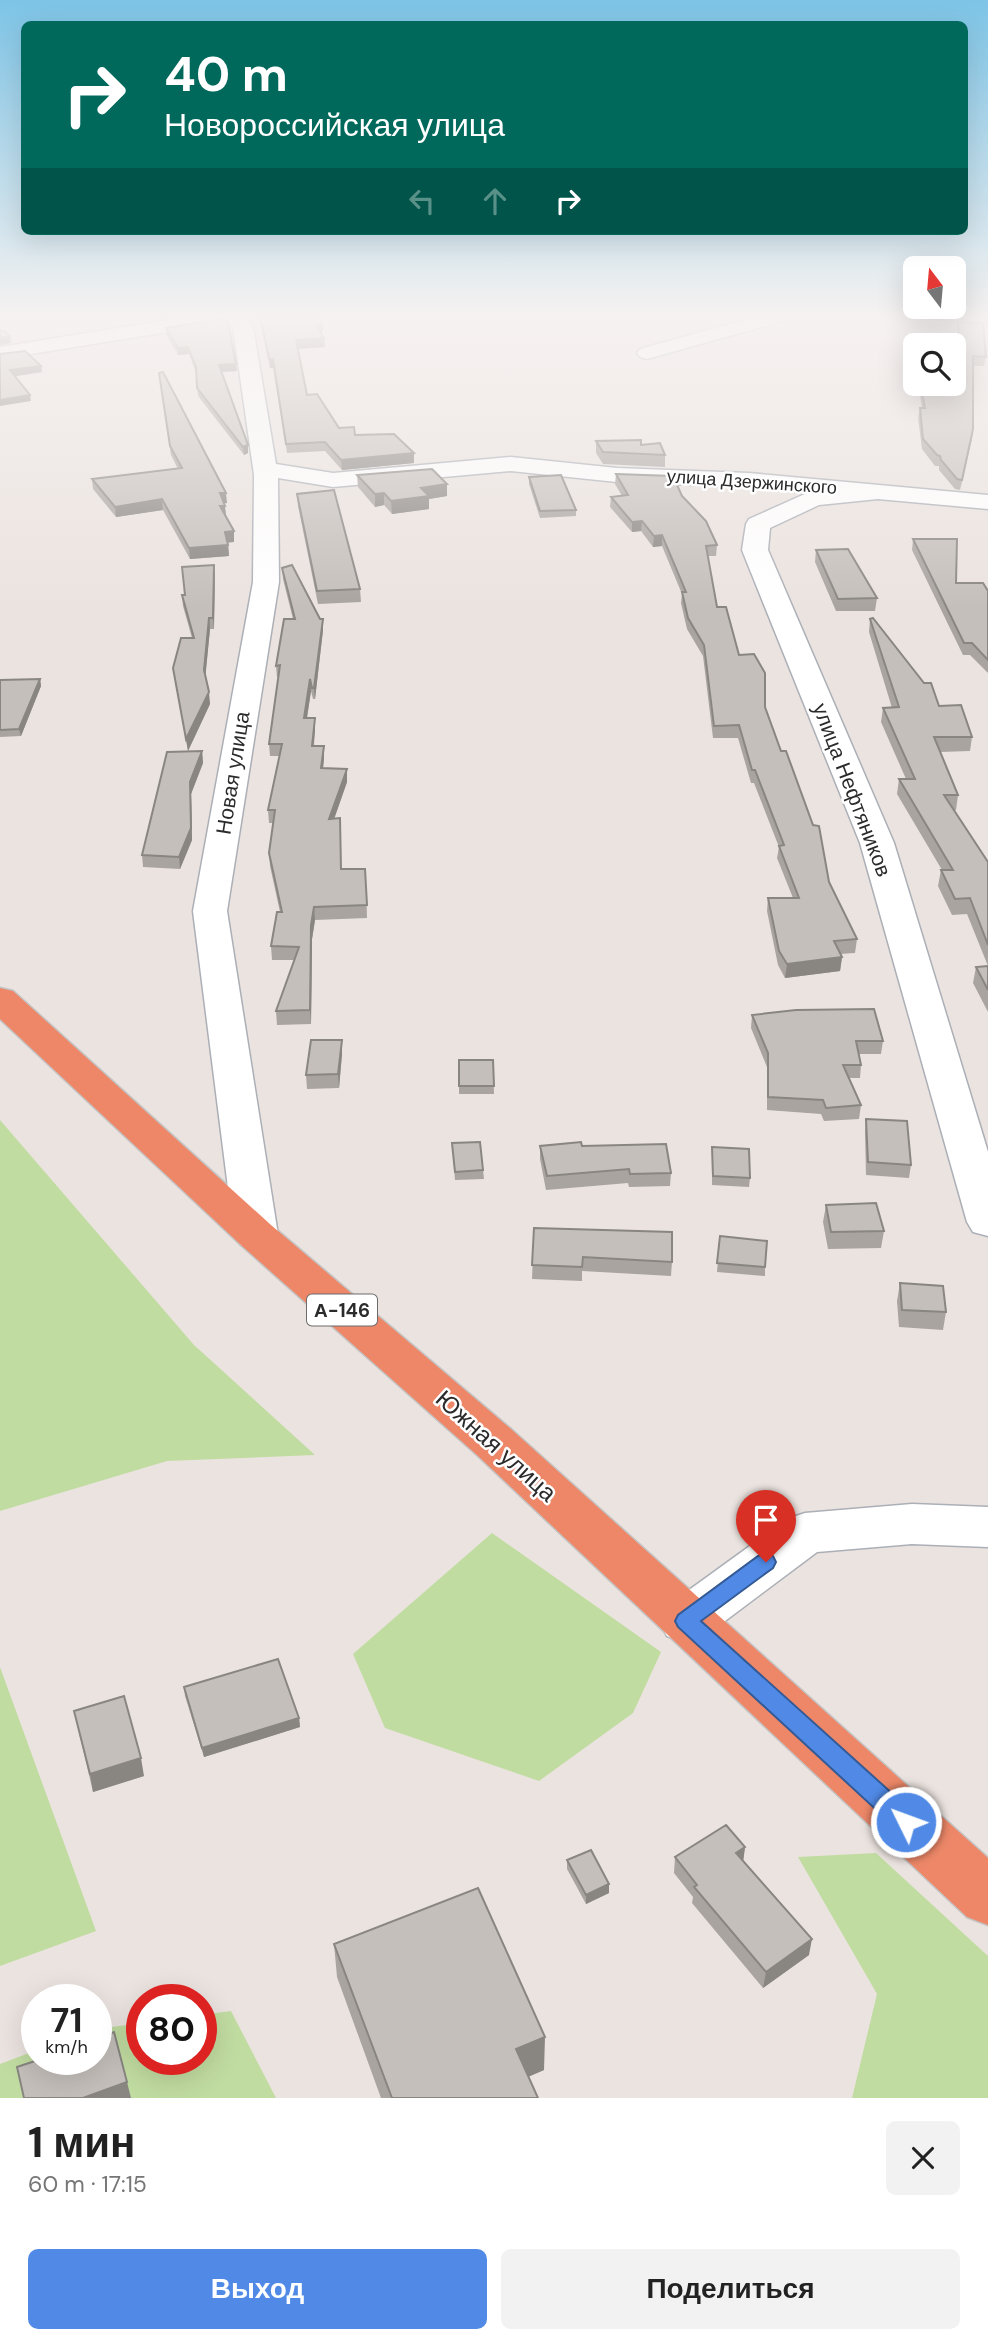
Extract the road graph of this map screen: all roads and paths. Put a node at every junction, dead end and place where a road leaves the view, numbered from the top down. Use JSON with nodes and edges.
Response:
{"nodes":[{"id":1,"x":256,"y":413,"type":"edge"},
{"id":2,"x":265,"y":469,"type":"junction"},
{"id":3,"x":878,"y":492,"type":"junction"},
{"id":4,"x":988,"y":502,"type":"edge"},
{"id":5,"x":0,"y":999,"type":"edge"},
{"id":6,"x":988,"y":1222,"type":"edge"},
{"id":7,"x":256,"y":1235,"type":"junction"},
{"id":8,"x":988,"y":1527,"type":"edge"},
{"id":9,"x":686,"y":1621,"type":"junction"},
{"id":10,"x":988,"y":1896,"type":"edge"}],
"edges":[{"from":1,"to":2,"type":"street","name":"Новая улица"},
{"from":2,"to":3,"type":"street","name":"улица Дзержинского"},
{"from":2,"to":7,"type":"street","name":"Новая улица"},
{"from":3,"to":4,"type":"street","name":"улица Дзержинского"},
{"from":3,"to":6,"type":"street","name":"улица Нефтяников"},
{"from":5,"to":7,"type":"highway","name":"Южная улица","number":"А-146"},
{"from":7,"to":9,"type":"highway","name":"Южная улица","number":"А-146"},
{"from":8,"to":9,"type":"street"},
{"from":9,"to":10,"type":"highway","name":"Южная улица","number":"А-146"}]}
